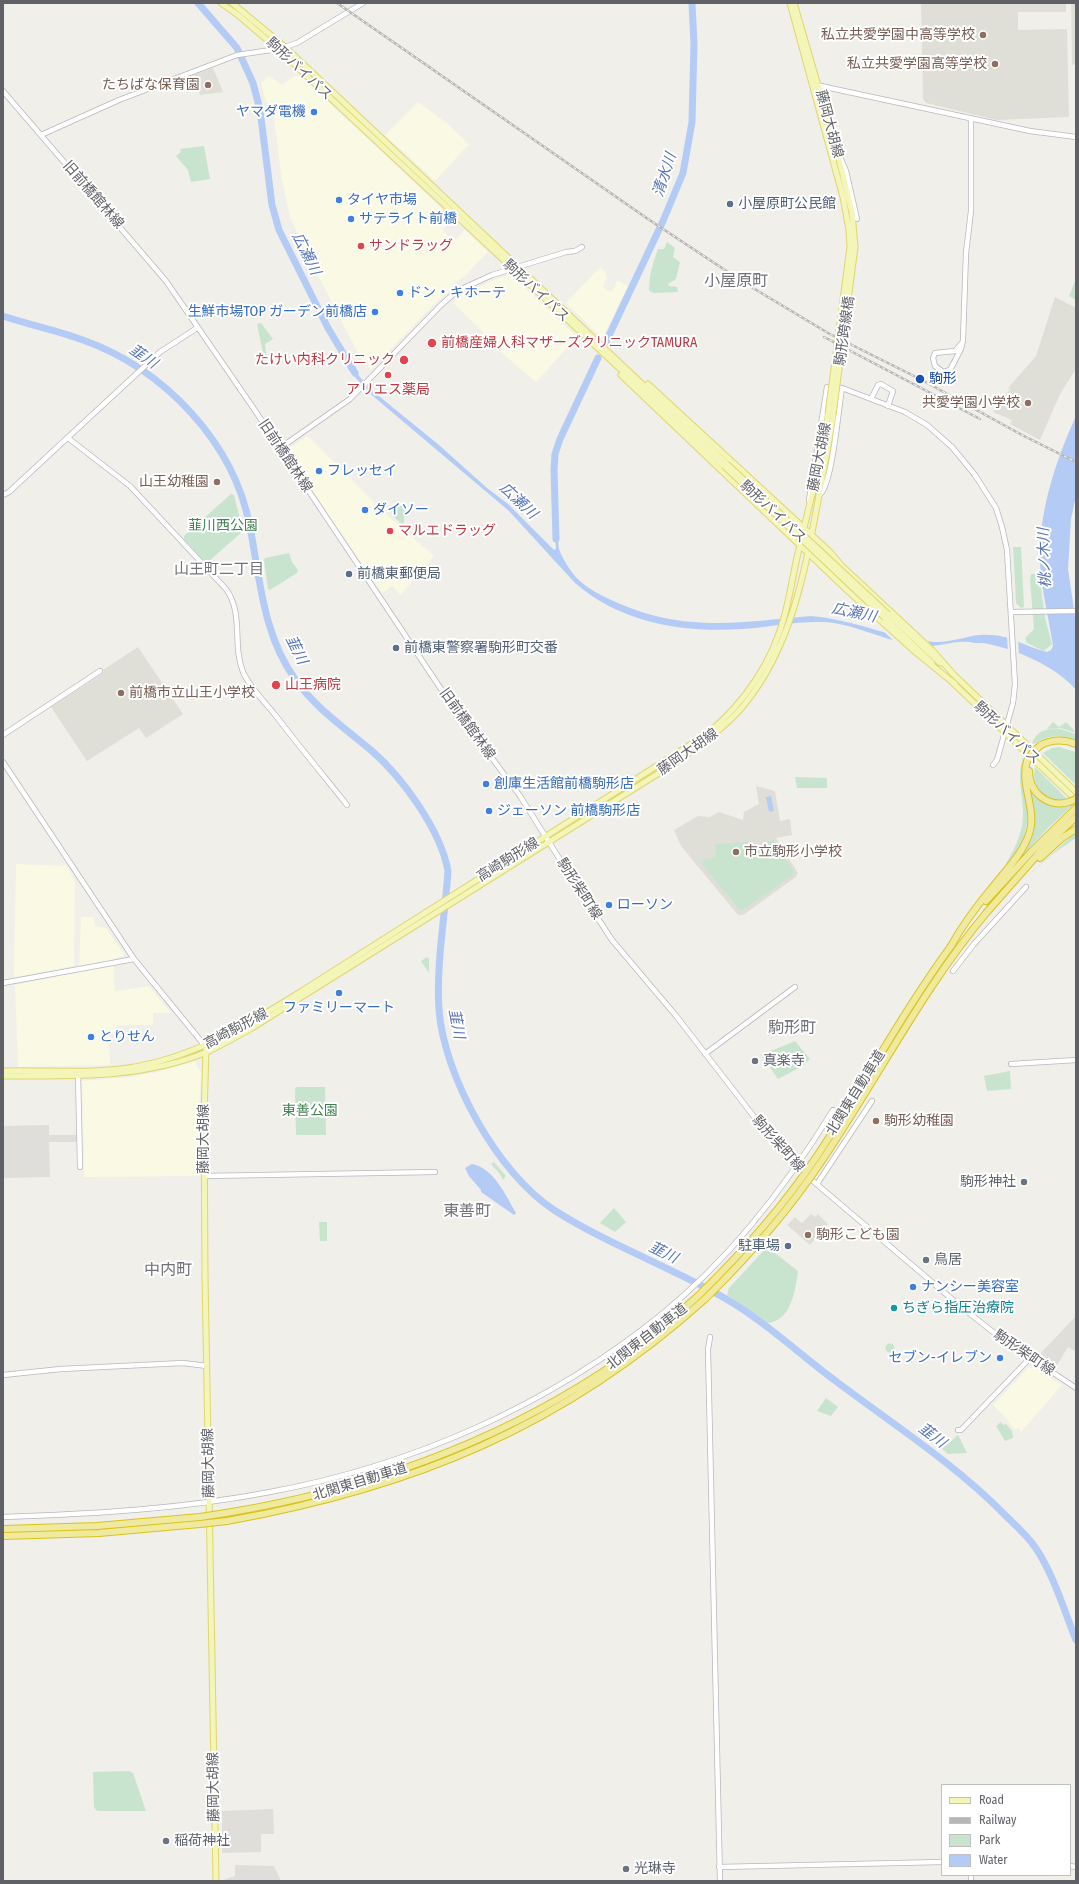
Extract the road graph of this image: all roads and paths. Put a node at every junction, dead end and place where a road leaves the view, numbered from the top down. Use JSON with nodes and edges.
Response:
{"nodes":[{"id":1,"x":221,"y":3,"type":"edge"},
{"id":2,"x":232,"y":3,"type":"edge"},
{"id":3,"x":363,"y":3,"type":"edge"},
{"id":4,"x":790,"y":3,"type":"edge"},
{"id":5,"x":794,"y":3,"type":"edge"},
{"id":6,"x":284,"y":46,"type":"junction"},
{"id":7,"x":278,"y":49,"type":"junction"},
{"id":8,"x":813,"y":83,"type":"junction"},
{"id":9,"x":818,"y":86,"type":"junction"},
{"id":10,"x":3,"y":91,"type":"edge"},
{"id":11,"x":971,"y":118,"type":"junction"},
{"id":12,"x":42,"y":135,"type":"junction"},
{"id":13,"x":1076,"y":137,"type":"edge"},
{"id":14,"x":390,"y":150,"type":"dead end"},
{"id":15,"x":837,"y":151,"type":"junction"},
{"id":16,"x":402,"y":166,"type":"junction"},
{"id":17,"x":857,"y":219,"type":"dead end"},
{"id":18,"x":582,"y":247,"type":"dead end"},
{"id":19,"x":853,"y":247,"type":"junction"},
{"id":20,"x":519,"y":267,"type":"junction"},
{"id":21,"x":512,"y":269,"type":"junction"},
{"id":22,"x":197,"y":328,"type":"junction"},
{"id":23,"x":962,"y":343,"type":"junction"},
{"id":24,"x":611,"y":362,"type":"junction"},
{"id":25,"x":625,"y":366,"type":"junction"},
{"id":26,"x":842,"y":388,"type":"junction"},
{"id":27,"x":871,"y":399,"type":"junction"},
{"id":28,"x":888,"y":406,"type":"junction"},
{"id":29,"x":830,"y":415,"type":"junction"},
{"id":30,"x":68,"y":438,"type":"junction"},
{"id":31,"x":280,"y":448,"type":"junction"},
{"id":32,"x":726,"y":465,"type":"junction"},
{"id":33,"x":3,"y":495,"type":"edge"},
{"id":34,"x":819,"y":495,"type":"junction"},
{"id":35,"x":809,"y":510,"type":"junction"},
{"id":36,"x":804,"y":528,"type":"junction"},
{"id":37,"x":812,"y":535,"type":"junction"},
{"id":38,"x":800,"y":545,"type":"junction"},
{"id":39,"x":808,"y":553,"type":"junction"},
{"id":40,"x":818,"y":562,"type":"junction"},
{"id":41,"x":805,"y":564,"type":"junction"},
{"id":42,"x":1076,"y":611,"type":"edge"},
{"id":43,"x":1011,"y":612,"type":"junction"},
{"id":44,"x":787,"y":616,"type":"junction"},
{"id":45,"x":886,"y":616,"type":"junction"},
{"id":46,"x":785,"y":625,"type":"junction"},
{"id":47,"x":910,"y":632,"type":"junction"},
{"id":48,"x":100,"y":671,"type":"dead end"},
{"id":49,"x":954,"y":684,"type":"junction"},
{"id":50,"x":1007,"y":726,"type":"junction"},
{"id":51,"x":1006,"y":733,"type":"junction"},
{"id":52,"x":3,"y":735,"type":"edge"},
{"id":53,"x":1076,"y":744,"type":"edge"},
{"id":54,"x":1042,"y":747,"type":"junction"},
{"id":55,"x":1076,"y":749,"type":"edge"},
{"id":56,"x":3,"y":762,"type":"edge"},
{"id":57,"x":1029,"y":763,"type":"junction"},
{"id":58,"x":993,"y":765,"type":"dead end"},
{"id":59,"x":1076,"y":792,"type":"edge"},
{"id":60,"x":1074,"y":800,"type":"edge"},
{"id":61,"x":347,"y":805,"type":"dead end"},
{"id":62,"x":1076,"y":808,"type":"edge"},
{"id":63,"x":1076,"y":817,"type":"edge"},
{"id":64,"x":1076,"y":829,"type":"edge"},
{"id":65,"x":546,"y":836,"type":"junction"},
{"id":66,"x":550,"y":842,"type":"junction"},
{"id":67,"x":1014,"y":874,"type":"junction"},
{"id":68,"x":1026,"y":887,"type":"dead end"},
{"id":69,"x":134,"y":959,"type":"junction"},
{"id":70,"x":953,"y":971,"type":"dead end"},
{"id":71,"x":3,"y":983,"type":"edge"},
{"id":72,"x":795,"y":987,"type":"dead end"},
{"id":73,"x":206,"y":1049,"type":"junction"},
{"id":74,"x":705,"y":1054,"type":"junction"},
{"id":75,"x":1076,"y":1060,"type":"edge"},
{"id":76,"x":1011,"y":1064,"type":"dead end"},
{"id":77,"x":3,"y":1071,"type":"edge"},
{"id":78,"x":78,"y":1074,"type":"junction"},
{"id":79,"x":3,"y":1076,"type":"edge"},
{"id":80,"x":872,"y":1101,"type":"dead end"},
{"id":81,"x":833,"y":1110,"type":"dead end"},
{"id":82,"x":796,"y":1165,"type":"junction"},
{"id":83,"x":80,"y":1167,"type":"dead end"},
{"id":84,"x":435,"y":1172,"type":"dead end"},
{"id":85,"x":204,"y":1176,"type":"junction"},
{"id":86,"x":817,"y":1184,"type":"junction"},
{"id":87,"x":710,"y":1337,"type":"dead end"},
{"id":88,"x":1030,"y":1358,"type":"junction"},
{"id":89,"x":207,"y":1366,"type":"junction"},
{"id":90,"x":3,"y":1375,"type":"edge"},
{"id":91,"x":1076,"y":1388,"type":"edge"},
{"id":92,"x":958,"y":1430,"type":"dead end"},
{"id":93,"x":210,"y":1502,"type":"junction"},
{"id":94,"x":3,"y":1517,"type":"edge"},
{"id":95,"x":3,"y":1529,"type":"edge"},
{"id":96,"x":3,"y":1536,"type":"edge"},
{"id":97,"x":941,"y":1862,"type":"edge"},
{"id":98,"x":719,"y":1867,"type":"junction"},
{"id":99,"x":216,"y":1881,"type":"edge"},
{"id":100,"x":720,"y":1881,"type":"edge"}],
"edges":[{"from":1,"to":7,"type":"main road","name":"駒形バイパス"},
{"from":2,"to":6,"type":"main road","name":"駒形バイパス"},
{"from":3,"to":6,"type":"street"},
{"from":4,"to":8,"type":"main road","name":"藤岡大胡線"},
{"from":5,"to":9,"type":"main road","name":"藤岡大胡線"},
{"from":6,"to":7,"type":"street"},
{"from":6,"to":20,"type":"main road","name":"駒形バイパス"},
{"from":7,"to":12,"type":"street"},
{"from":7,"to":16,"type":"main road","name":"駒形バイパス"},
{"from":8,"to":9,"type":"street"},
{"from":8,"to":19,"type":"main road","name":"藤岡大胡線"},
{"from":9,"to":11,"type":"street"},
{"from":9,"to":15,"type":"main road","name":"藤岡大胡線"},
{"from":10,"to":12,"type":"street","name":"旧前橋館林線"},
{"from":11,"to":13,"type":"street"},
{"from":11,"to":23,"type":"street"},
{"from":12,"to":22,"type":"street","name":"旧前橋館林線"},
{"from":14,"to":16,"type":"main road"},
{"from":15,"to":17,"type":"street"},
{"from":15,"to":19,"type":"main road","name":"藤岡大胡線"},
{"from":16,"to":21,"type":"main road","name":"駒形バイパス"},
{"from":18,"to":20,"type":"street"},
{"from":19,"to":29,"type":"main road","name":"駒形跨線橋","bridge":true},
{"from":20,"to":21,"type":"street"},
{"from":20,"to":25,"type":"main road","name":"駒形バイパス"},
{"from":21,"to":24,"type":"main road","name":"駒形バイパス"},
{"from":21,"to":31,"type":"street"},
{"from":22,"to":30,"type":"street"},
{"from":22,"to":31,"type":"street","name":"旧前橋館林線"},
{"from":23,"to":23,"type":"street"},
{"from":24,"to":32,"type":"main road","name":"駒形バイパス"},
{"from":24,"to":38,"type":"main road"},
{"from":25,"to":32,"type":"main road","name":"駒形バイパス"},
{"from":25,"to":36,"type":"main road"},
{"from":26,"to":27,"type":"street"},
{"from":26,"to":34,"type":"street"},
{"from":26,"to":35,"type":"street"},
{"from":27,"to":28,"type":"street"},
{"from":27,"to":28,"type":"street"},
{"from":28,"to":43,"type":"street"},
{"from":29,"to":34,"type":"main road","name":"藤岡大胡線"},
{"from":29,"to":35,"type":"main road","name":"藤岡大胡線"},
{"from":30,"to":33,"type":"street"},
{"from":30,"to":61,"type":"street"},
{"from":31,"to":65,"type":"street","name":"旧前橋館林線"},
{"from":32,"to":45,"type":"main road","name":"駒形バイパス","bridge":true},
{"from":34,"to":37,"type":"main road","name":"藤岡大胡線"},
{"from":35,"to":36,"type":"main road","name":"藤岡大胡線"},
{"from":36,"to":37,"type":"main road"},
{"from":36,"to":38,"type":"main road","name":"藤岡大胡線"},
{"from":37,"to":39,"type":"main road","name":"藤岡大胡線"},
{"from":37,"to":47,"type":"main road"},
{"from":38,"to":39,"type":"main road"},
{"from":38,"to":44,"type":"main road","name":"藤岡大胡線"},
{"from":39,"to":40,"type":"main road"},
{"from":39,"to":41,"type":"main road","name":"藤岡大胡線"},
{"from":40,"to":41,"type":"main road"},
{"from":40,"to":49,"type":"main road"},
{"from":41,"to":44,"type":"main road","name":"藤岡大胡線"},
{"from":42,"to":43,"type":"street"},
{"from":43,"to":50,"type":"street"},
{"from":44,"to":46,"type":"main road"},
{"from":45,"to":47,"type":"main road","name":"駒形バイパス"},
{"from":45,"to":49,"type":"main road","name":"駒形バイパス"},
{"from":46,"to":65,"type":"main road","name":"藤岡大胡線"},
{"from":46,"to":66,"type":"main road","name":"藤岡大胡線"},
{"from":47,"to":50,"type":"main road","name":"駒形バイパス"},
{"from":48,"to":52,"type":"street"},
{"from":49,"to":51,"type":"main road","name":"駒形バイパス"},
{"from":50,"to":51,"type":"street"},
{"from":50,"to":59,"type":"main road","name":"駒形バイパス"},
{"from":51,"to":58,"type":"street"},
{"from":51,"to":60,"type":"main road","name":"駒形バイパス"},
{"from":53,"to":54,"type":"highway"},
{"from":54,"to":55,"type":"highway"},
{"from":54,"to":57,"type":"highway"},
{"from":56,"to":69,"type":"street"},
{"from":57,"to":60,"type":"highway"},
{"from":57,"to":67,"type":"highway"},
{"from":62,"to":67,"type":"highway","name":"北関東自動車道"},
{"from":63,"to":67,"type":"highway","name":"北関東自動車道"},
{"from":64,"to":67,"type":"highway"},
{"from":65,"to":66,"type":"street","name":"駒形柴町線"},
{"from":65,"to":73,"type":"main road","name":"高崎駒形線"},
{"from":66,"to":73,"type":"main road","name":"高崎駒形線"},
{"from":66,"to":74,"type":"street","name":"駒形柴町線"},
{"from":67,"to":95,"type":"highway","name":"北関東自動車道","bridge":true},
{"from":67,"to":96,"type":"highway","name":"北関東自動車道","bridge":true},
{"from":68,"to":70,"type":"street"},
{"from":69,"to":71,"type":"street"},
{"from":69,"to":73,"type":"street"},
{"from":72,"to":74,"type":"street"},
{"from":73,"to":78,"type":"main road","name":"高崎駒形線"},
{"from":73,"to":85,"type":"main road","name":"藤岡大胡線"},
{"from":74,"to":82,"type":"street","name":"駒形柴町線"},
{"from":75,"to":76,"type":"street"},
{"from":77,"to":78,"type":"main road","name":"高崎駒形線"},
{"from":78,"to":79,"type":"main road","name":"高崎駒形線"},
{"from":78,"to":83,"type":"street"},
{"from":80,"to":86,"type":"street"},
{"from":81,"to":82,"type":"street"},
{"from":82,"to":86,"type":"street","name":"駒形柴町線"},
{"from":82,"to":93,"type":"street"},
{"from":84,"to":85,"type":"street"},
{"from":85,"to":89,"type":"main road","name":"藤岡大胡線"},
{"from":86,"to":88,"type":"street","name":"駒形柴町線"},
{"from":87,"to":98,"type":"street"},
{"from":88,"to":91,"type":"street","name":"駒形柴町線"},
{"from":88,"to":92,"type":"street"},
{"from":89,"to":90,"type":"street"},
{"from":89,"to":93,"type":"main road","name":"藤岡大胡線"},
{"from":93,"to":94,"type":"street"},
{"from":93,"to":99,"type":"main road","name":"藤岡大胡線"},
{"from":97,"to":98,"type":"street"},
{"from":98,"to":100,"type":"street"}]}
